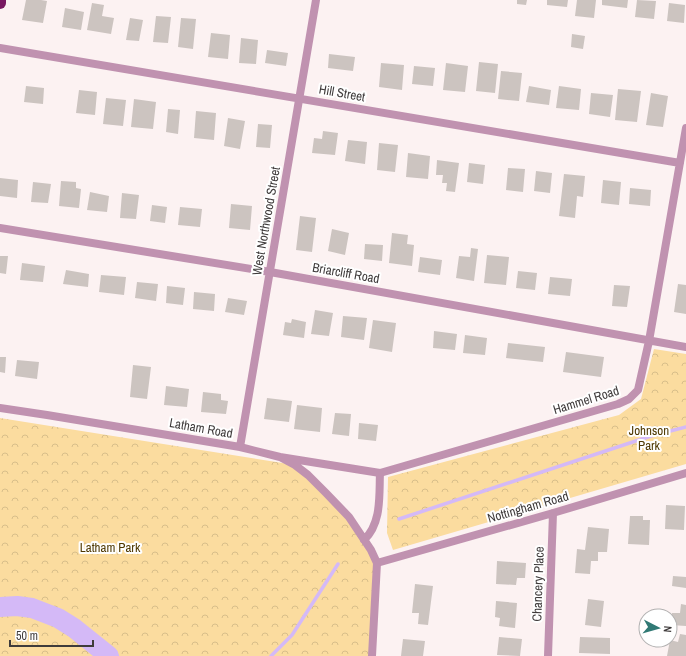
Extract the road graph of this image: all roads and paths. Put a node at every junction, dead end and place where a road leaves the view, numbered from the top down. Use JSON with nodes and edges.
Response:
{"nodes":[{"id":1,"x":316,"y":0,"type":"edge"},
{"id":2,"x":0,"y":48,"type":"edge"},
{"id":3,"x":299,"y":98,"type":"junction"},
{"id":4,"x":686,"y":128,"type":"edge"},
{"id":5,"x":680,"y":163,"type":"junction"},
{"id":6,"x":0,"y":228,"type":"edge"},
{"id":7,"x":270,"y":272,"type":"junction"},
{"id":8,"x":649,"y":341,"type":"junction"},
{"id":9,"x":686,"y":347,"type":"edge"},
{"id":10,"x":0,"y":408,"type":"edge"},
{"id":11,"x":240,"y":447,"type":"junction"},
{"id":12,"x":280,"y":457,"type":"junction"},
{"id":13,"x":686,"y":472,"type":"edge"},
{"id":14,"x":380,"y":473,"type":"junction"},
{"id":15,"x":553,"y":513,"type":"junction"},
{"id":16,"x":364,"y":540,"type":"junction"},
{"id":17,"x":377,"y":563,"type":"junction"},
{"id":18,"x":372,"y":656,"type":"edge"},
{"id":19,"x":548,"y":656,"type":"edge"}],
"edges":[{"from":1,"to":3,"type":"street","name":"West Northwood Street"},
{"from":2,"to":3,"type":"street","name":"Hill Street"},
{"from":3,"to":5,"type":"street","name":"Hill Street"},
{"from":3,"to":7,"type":"street","name":"West Northwood Street"},
{"from":4,"to":5,"type":"street","name":"Hammel Road"},
{"from":5,"to":8,"type":"street","name":"Hammel Road"},
{"from":6,"to":7,"type":"street","name":"Briarcliff Road"},
{"from":7,"to":8,"type":"street","name":"Briarcliff Road"},
{"from":7,"to":11,"type":"street","name":"West Northwood Street"},
{"from":8,"to":9,"type":"street","name":"Briarcliff Road"},
{"from":8,"to":14,"type":"street","name":"Hammel Road"},
{"from":10,"to":11,"type":"street","name":"Latham Road"},
{"from":11,"to":12,"type":"street","name":"Latham Road"},
{"from":12,"to":14,"type":"street","name":"Hammel Road"},
{"from":12,"to":16,"type":"street","name":"Latham Road"},
{"from":13,"to":15,"type":"street","name":"Nottingham Road"},
{"from":14,"to":16,"type":"street"},
{"from":15,"to":17,"type":"street","name":"Nottingham Road"},
{"from":15,"to":19,"type":"street","name":"Chancery Place"},
{"from":16,"to":17,"type":"street","name":"Latham Road"},
{"from":17,"to":18,"type":"street"}]}
